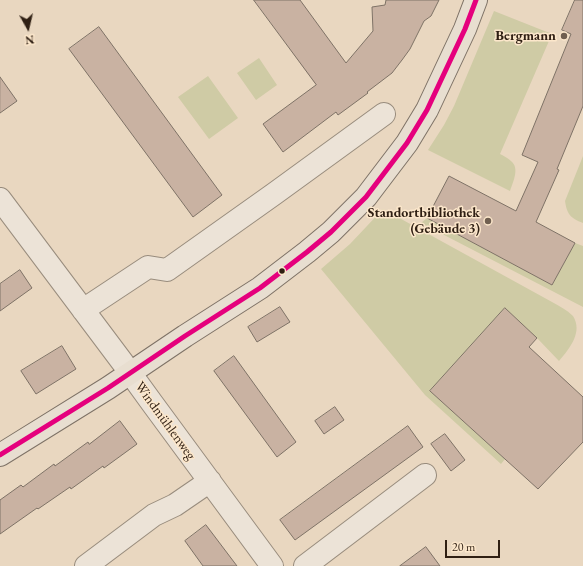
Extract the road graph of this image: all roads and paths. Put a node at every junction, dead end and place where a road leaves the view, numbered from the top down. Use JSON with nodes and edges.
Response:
{"nodes":[{"id":1,"x":476,"y":0,"type":"edge"},
{"id":2,"x":384,"y":114,"type":"dead end"},
{"id":3,"x":0,"y":199,"type":"edge"},
{"id":4,"x":83,"y":310,"type":"junction"},
{"id":5,"x":130,"y":373,"type":"junction"},
{"id":6,"x":0,"y":455,"type":"edge"},
{"id":7,"x":426,"y":475,"type":"dead end"},
{"id":8,"x":210,"y":481,"type":"junction"},
{"id":9,"x":86,"y":566,"type":"edge"},
{"id":10,"x":272,"y":566,"type":"edge"},
{"id":11,"x":305,"y":566,"type":"edge"}],
"edges":[{"from":1,"to":5,"type":"main road"},
{"from":2,"to":4,"type":"street"},
{"from":3,"to":4,"type":"street","name":"Windmühlenweg"},
{"from":4,"to":5,"type":"street","name":"Windmühlenweg"},
{"from":5,"to":6,"type":"main road"},
{"from":5,"to":8,"type":"street","name":"Windmühlenweg"},
{"from":7,"to":11,"type":"street"},
{"from":8,"to":9,"type":"street"},
{"from":8,"to":10,"type":"street","name":"Windmühlenweg"}]}
